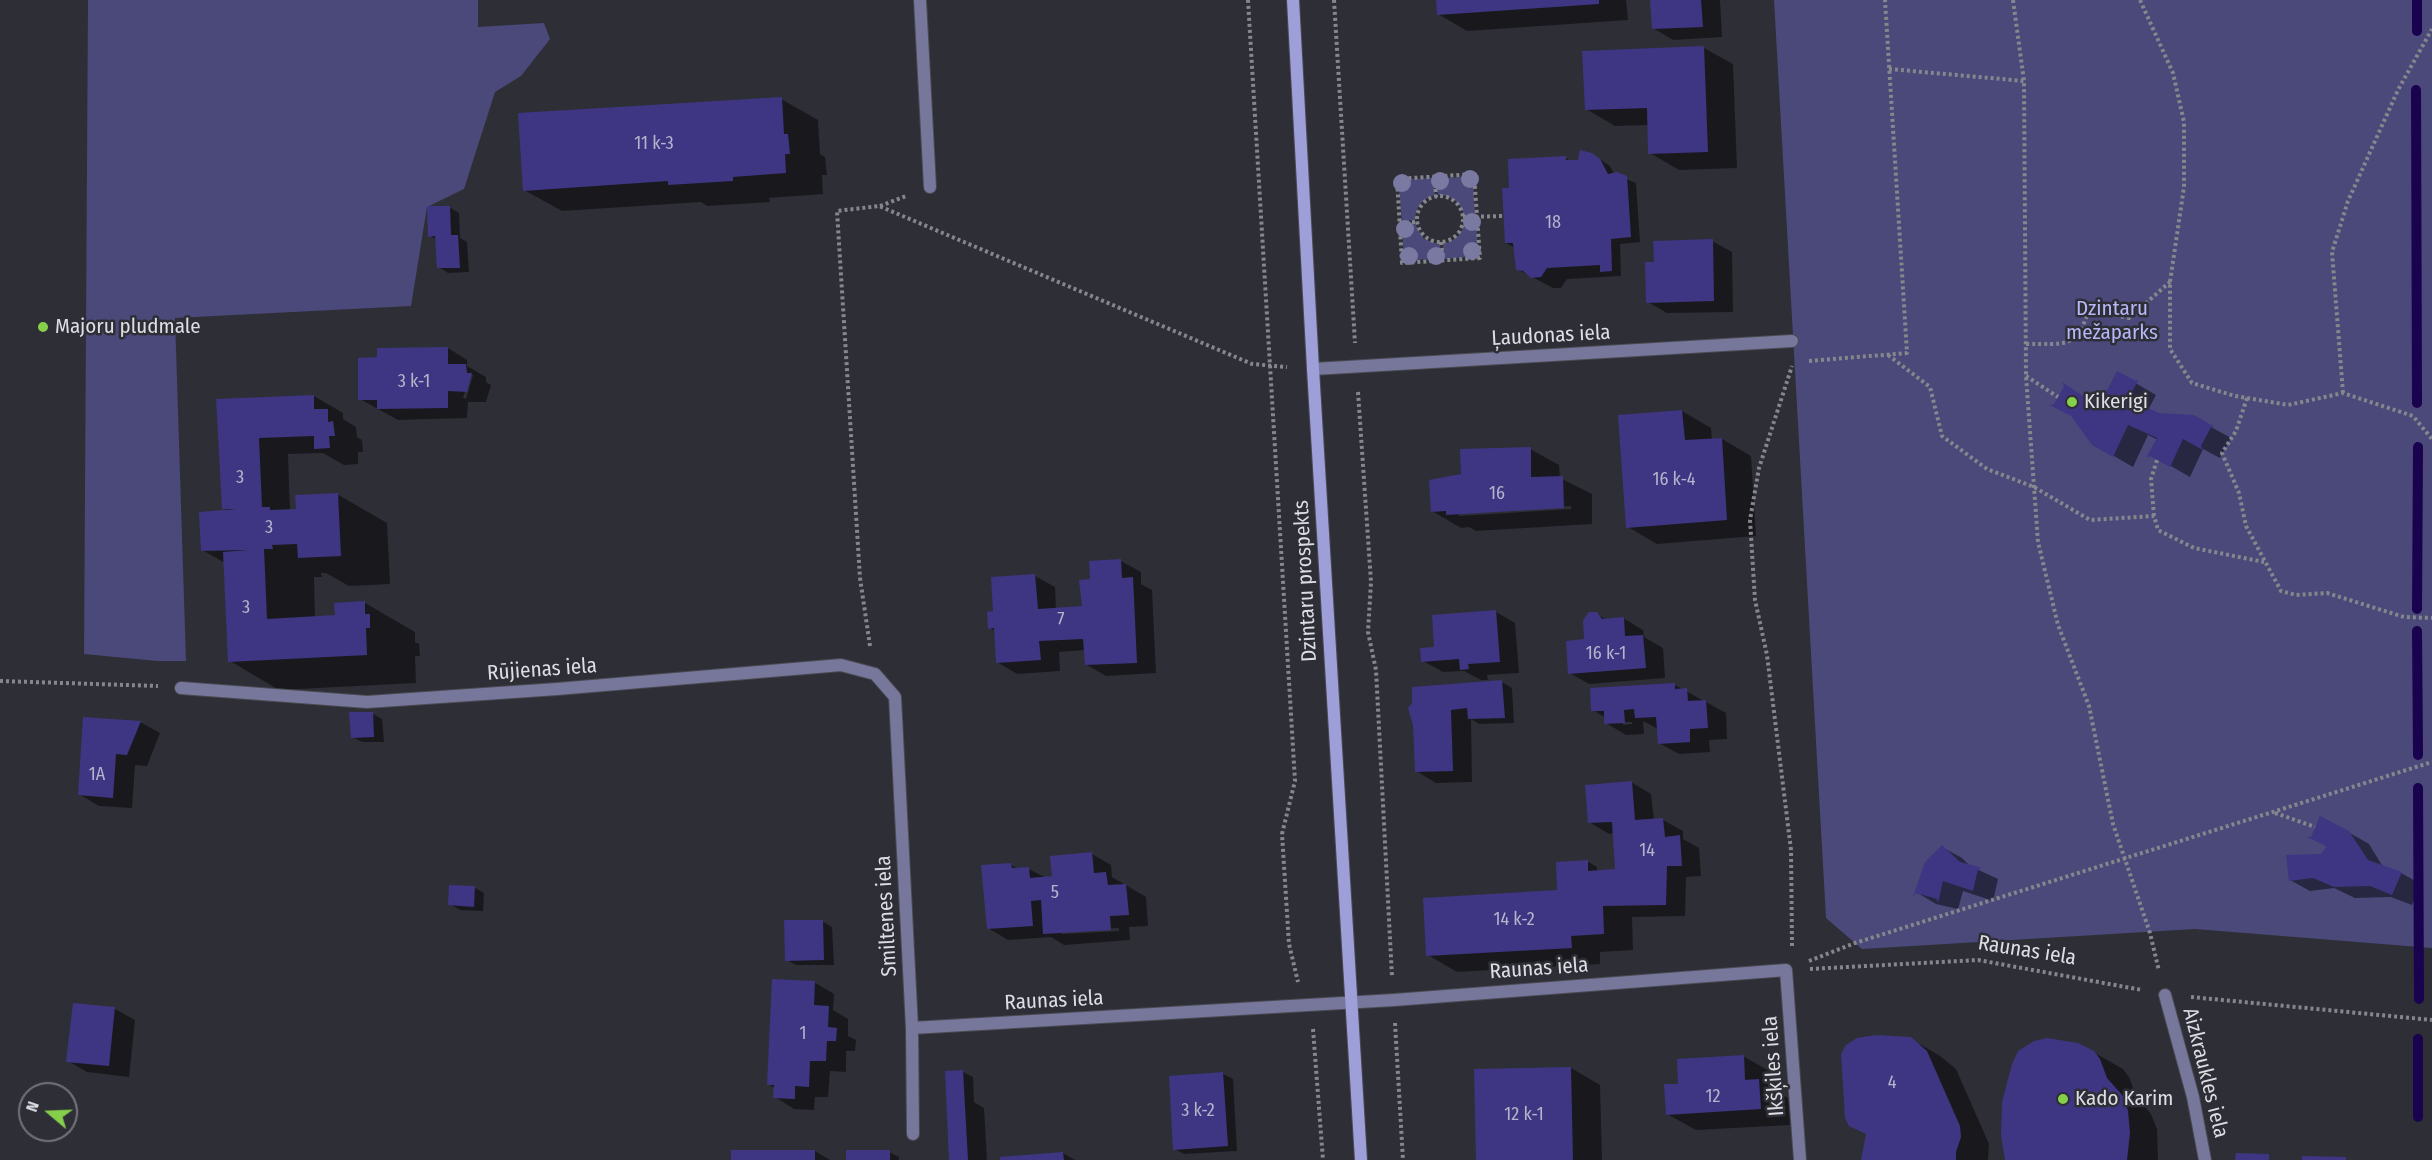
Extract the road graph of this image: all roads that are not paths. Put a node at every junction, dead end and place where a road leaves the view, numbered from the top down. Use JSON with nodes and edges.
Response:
{"nodes":[{"id":1,"x":920,"y":0,"type":"edge"},
{"id":2,"x":1293,"y":0,"type":"edge"},
{"id":3,"x":930,"y":187,"type":"dead end"},
{"id":4,"x":1792,"y":341,"type":"dead end"},
{"id":5,"x":1313,"y":369,"type":"junction"},
{"id":6,"x":181,"y":688,"type":"dead end"},
{"id":7,"x":895,"y":697,"type":"joint"},
{"id":8,"x":1786,"y":970,"type":"joint"},
{"id":9,"x":2165,"y":995,"type":"road end"},
{"id":10,"x":1350,"y":1003,"type":"junction"},
{"id":11,"x":912,"y":1028,"type":"junction"},
{"id":12,"x":913,"y":1134,"type":"dead end"},
{"id":13,"x":1361,"y":1160,"type":"edge"},
{"id":14,"x":1800,"y":1160,"type":"edge"},
{"id":15,"x":2205,"y":1160,"type":"edge"}],
"edges":[{"from":1,"to":3,"type":"street"},
{"from":2,"to":5,"type":"street","name":"Dzintaru prospekts"},
{"from":4,"to":5,"type":"street","name":"Ļaudonas iela"},
{"from":5,"to":10,"type":"street","name":"Dzintaru prospekts"},
{"from":6,"to":7,"type":"street","name":"Rūjienas iela"},
{"from":7,"to":11,"type":"street","name":"Smiltenes iela"},
{"from":8,"to":10,"type":"street","name":"Raunas iela"},
{"from":8,"to":14,"type":"street","name":"Ikšķiles iela"},
{"from":9,"to":15,"type":"street","name":"Aizkraukles iela"},
{"from":10,"to":11,"type":"street","name":"Raunas iela"},
{"from":10,"to":13,"type":"street","name":"Dzintaru prospekts"},
{"from":11,"to":12,"type":"street","name":"Smiltenes iela"}]}
